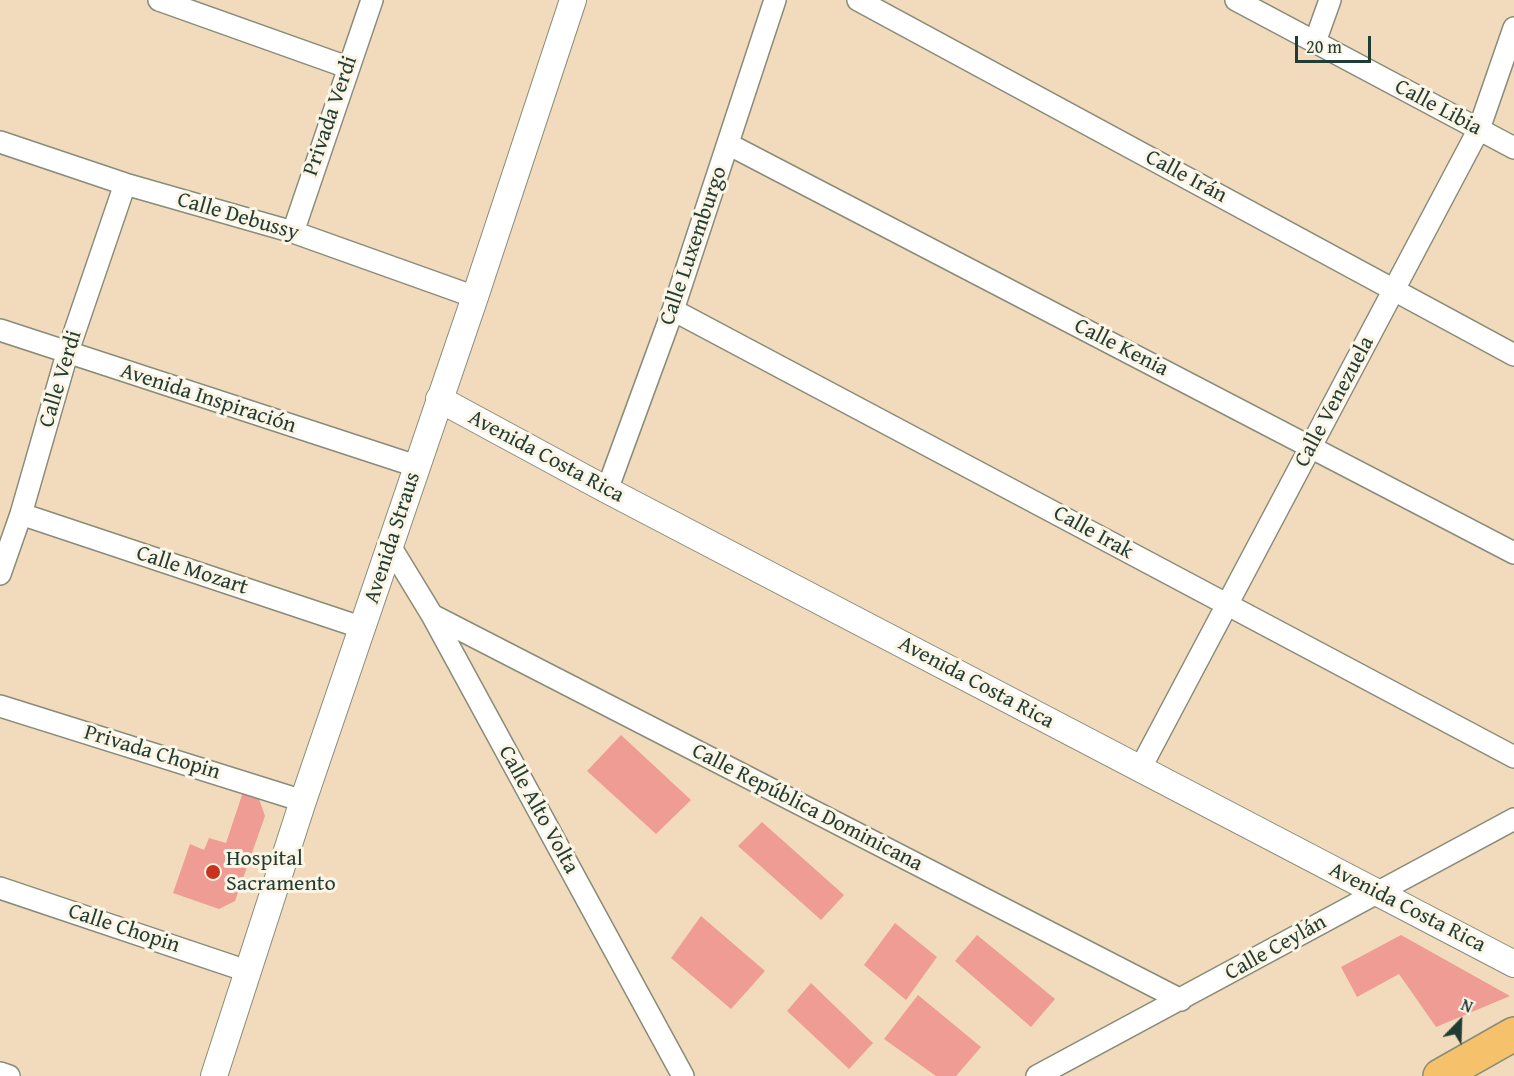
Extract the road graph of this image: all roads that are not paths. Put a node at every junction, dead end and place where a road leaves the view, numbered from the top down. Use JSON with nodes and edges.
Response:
{"nodes":[{"id":1,"x":159,"y":0,"type":"edge"},
{"id":2,"x":372,"y":0,"type":"edge"},
{"id":3,"x":573,"y":0,"type":"edge"},
{"id":4,"x":775,"y":0,"type":"edge"},
{"id":5,"x":858,"y":0,"type":"edge"},
{"id":6,"x":1236,"y":0,"type":"edge"},
{"id":7,"x":1330,"y":0,"type":"edge"},
{"id":8,"x":1514,"y":28,"type":"edge"},
{"id":9,"x":1315,"y":42,"type":"junction"},
{"id":10,"x":347,"y":67,"type":"junction"},
{"id":11,"x":1479,"y":129,"type":"junction"},
{"id":12,"x":0,"y":142,"type":"edge"},
{"id":13,"x":728,"y":144,"type":"junction"},
{"id":14,"x":1514,"y":148,"type":"edge"},
{"id":15,"x":125,"y":184,"type":"junction"},
{"id":16,"x":292,"y":232,"type":"junction"},
{"id":17,"x":1394,"y":289,"type":"junction"},
{"id":18,"x":476,"y":297,"type":"junction"},
{"id":19,"x":673,"y":310,"type":"junction"},
{"id":20,"x":0,"y":330,"type":"edge"},
{"id":21,"x":67,"y":354,"type":"junction"},
{"id":22,"x":1514,"y":355,"type":"edge"},
{"id":23,"x":439,"y":399,"type":"junction"},
{"id":24,"x":1311,"y":446,"type":"junction"},
{"id":25,"x":416,"y":466,"type":"junction"},
{"id":26,"x":607,"y":490,"type":"junction"},
{"id":27,"x":21,"y":514,"type":"junction"},
{"id":28,"x":390,"y":546,"type":"junction"},
{"id":29,"x":1514,"y":553,"type":"edge"},
{"id":30,"x":0,"y":574,"type":"edge"},
{"id":31,"x":1226,"y":606,"type":"junction"},
{"id":32,"x":432,"y":615,"type":"junction"},
{"id":33,"x":363,"y":628,"type":"junction"},
{"id":34,"x":0,"y":706,"type":"edge"},
{"id":35,"x":1514,"y":757,"type":"edge"},
{"id":36,"x":1140,"y":769,"type":"junction"},
{"id":37,"x":303,"y":801,"type":"junction"},
{"id":38,"x":1514,"y":819,"type":"edge"},
{"id":39,"x":0,"y":888,"type":"edge"},
{"id":40,"x":1377,"y":893,"type":"junction"},
{"id":41,"x":1514,"y":964,"type":"edge"},
{"id":42,"x":247,"y":971,"type":"junction"},
{"id":43,"x":1181,"y":1000,"type":"junction"},
{"id":44,"x":1514,"y":1034,"type":"edge"},
{"id":45,"x":0,"y":1073,"type":"edge"},
{"id":46,"x":9,"y":1076,"type":"edge"},
{"id":47,"x":214,"y":1076,"type":"edge"},
{"id":48,"x":683,"y":1076,"type":"edge"},
{"id":49,"x":1037,"y":1076,"type":"edge"},
{"id":50,"x":1440,"y":1076,"type":"edge"}],
"edges":[{"from":1,"to":10,"type":"street"},
{"from":2,"to":10,"type":"street","name":"Privada Verdi"},
{"from":3,"to":18,"type":"street","name":"Avenida Straus"},
{"from":4,"to":13,"type":"street","name":"Calle Luxemburgo"},
{"from":5,"to":17,"type":"street","name":"Calle Irán"},
{"from":6,"to":9,"type":"street","name":"Calle Libia"},
{"from":7,"to":9,"type":"street"},
{"from":8,"to":11,"type":"street","name":"Calle Venezuela"},
{"from":9,"to":11,"type":"street","name":"Calle Libia"},
{"from":10,"to":16,"type":"street","name":"Privada Verdi"},
{"from":11,"to":14,"type":"street","name":"Calle Libia"},
{"from":11,"to":17,"type":"street","name":"Calle Venezuela"},
{"from":12,"to":15,"type":"street","name":"Calle Debussy"},
{"from":13,"to":19,"type":"street","name":"Calle Luxemburgo"},
{"from":13,"to":24,"type":"street","name":"Calle Kenia"},
{"from":15,"to":16,"type":"street","name":"Calle Debussy"},
{"from":15,"to":21,"type":"street","name":"Calle Verdi"},
{"from":16,"to":18,"type":"street","name":"Calle Debussy"},
{"from":17,"to":22,"type":"street","name":"Calle Irán"},
{"from":17,"to":24,"type":"street","name":"Calle Venezuela"},
{"from":18,"to":23,"type":"street","name":"Avenida Straus"},
{"from":19,"to":26,"type":"street","name":"Calle Luxemburgo"},
{"from":19,"to":31,"type":"street","name":"Calle Irak"},
{"from":20,"to":21,"type":"street","name":"Avenida Inspiración"},
{"from":21,"to":25,"type":"street","name":"Avenida Inspiración"},
{"from":21,"to":27,"type":"street","name":"Calle Verdi"},
{"from":23,"to":25,"type":"street","name":"Avenida Straus"},
{"from":23,"to":26,"type":"street","name":"Avenida Costa Rica"},
{"from":24,"to":29,"type":"street","name":"Calle Kenia"},
{"from":24,"to":31,"type":"street","name":"Calle Venezuela"},
{"from":25,"to":28,"type":"street","name":"Avenida Straus"},
{"from":26,"to":36,"type":"street","name":"Avenida Costa Rica"},
{"from":27,"to":30,"type":"street","name":"Calle Verdi"},
{"from":27,"to":33,"type":"street","name":"Calle Mozart"},
{"from":28,"to":32,"type":"street","name":"Calle Alto Volta"},
{"from":28,"to":33,"type":"street","name":"Avenida Straus"},
{"from":31,"to":35,"type":"street","name":"Calle Irak"},
{"from":31,"to":36,"type":"street","name":"Calle Venezuela"},
{"from":32,"to":43,"type":"street","name":"Calle República Dominicana"},
{"from":32,"to":48,"type":"street","name":"Calle Alto Volta"},
{"from":33,"to":37,"type":"street","name":"Avenida Straus"},
{"from":34,"to":37,"type":"street","name":"Privada Chopin"},
{"from":36,"to":40,"type":"street","name":"Avenida Costa Rica"},
{"from":37,"to":42,"type":"street","name":"Avenida Straus"},
{"from":38,"to":40,"type":"street","name":"Calle Ceylán"},
{"from":39,"to":42,"type":"street","name":"Calle Chopin"},
{"from":40,"to":41,"type":"street","name":"Avenida Costa Rica"},
{"from":40,"to":43,"type":"street","name":"Calle Ceylán"},
{"from":42,"to":47,"type":"street","name":"Avenida Straus"},
{"from":43,"to":49,"type":"street","name":"Calle Ceylán"},
{"from":44,"to":50,"type":"main road"},
{"from":45,"to":46,"type":"street"}]}
